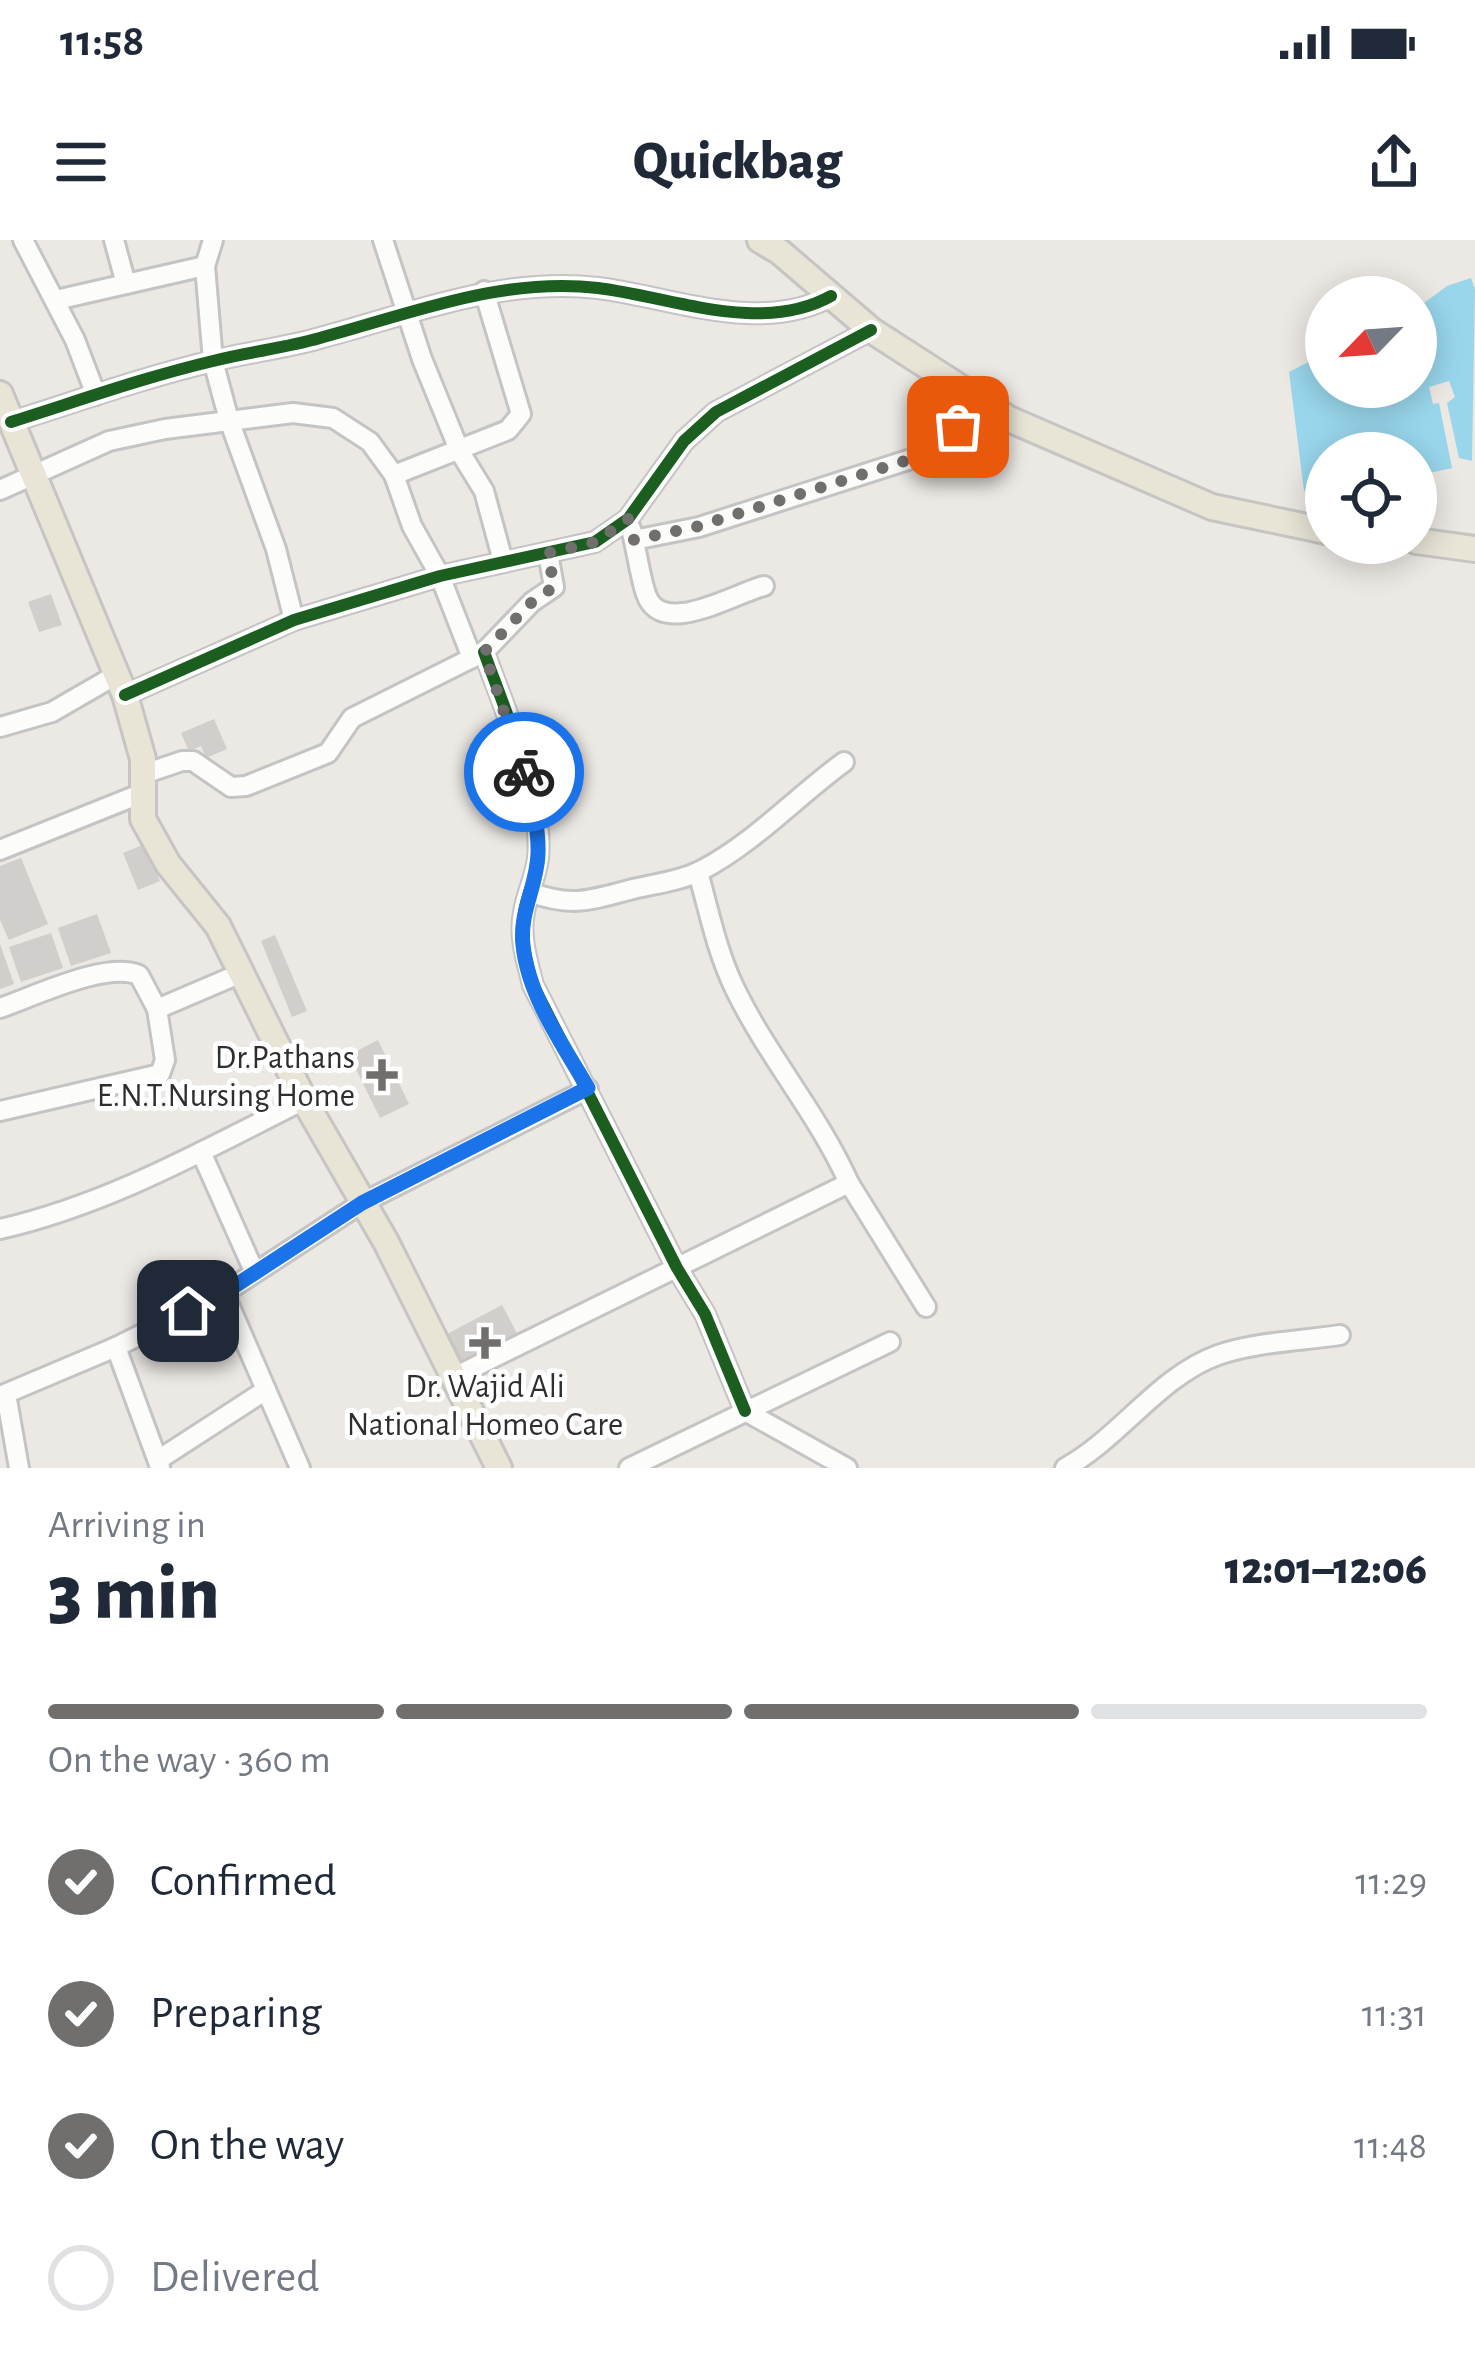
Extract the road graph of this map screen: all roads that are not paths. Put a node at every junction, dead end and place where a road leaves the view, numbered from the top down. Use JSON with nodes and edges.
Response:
{"nodes":[{"id":1,"x":22,"y":240,"type":"edge"},
{"id":2,"x":114,"y":240,"type":"edge"},
{"id":3,"x":213,"y":240,"type":"edge"},
{"id":4,"x":383,"y":240,"type":"edge"},
{"id":5,"x":760,"y":240,"type":"edge"},
{"id":6,"x":205,"y":266,"type":"junction"},
{"id":7,"x":126,"y":284,"type":"junction"},
{"id":8,"x":484,"y":291,"type":"junction"},
{"id":9,"x":831,"y":296,"type":"junction"},
{"id":10,"x":56,"y":300,"type":"junction"},
{"id":11,"x":407,"y":314,"type":"junction"},
{"id":12,"x":871,"y":330,"type":"junction"},
{"id":13,"x":213,"y":361,"type":"junction"},
{"id":14,"x":962,"y":389,"type":"junction"},
{"id":15,"x":0,"y":394,"type":"edge"},
{"id":16,"x":96,"y":395,"type":"junction"},
{"id":17,"x":229,"y":420,"type":"junction"},
{"id":18,"x":11,"y":422,"type":"junction"},
{"id":19,"x":460,"y":452,"type":"junction"},
{"id":20,"x":394,"y":475,"type":"junction"},
{"id":21,"x":33,"y":477,"type":"junction"},
{"id":22,"x":0,"y":490,"type":"edge"},
{"id":23,"x":628,"y":519,"type":"junction"},
{"id":24,"x":1305,"y":527,"type":"edge"},
{"id":25,"x":634,"y":540,"type":"junction"},
{"id":26,"x":1437,"y":544,"type":"edge"},
{"id":27,"x":1475,"y":549,"type":"edge"},
{"id":28,"x":548,"y":553,"type":"junction"},
{"id":29,"x":503,"y":561,"type":"junction"},
{"id":30,"x":440,"y":576,"type":"junction"},
{"id":31,"x":764,"y":586,"type":"dead end"},
{"id":32,"x":294,"y":620,"type":"junction"},
{"id":33,"x":478,"y":655,"type":"junction"},
{"id":34,"x":121,"y":685,"type":"junction"},
{"id":35,"x":0,"y":727,"type":"edge"},
{"id":36,"x":844,"y":762,"type":"dead end"},
{"id":37,"x":141,"y":785,"type":"junction"},
{"id":38,"x":1,"y":846,"type":"edge"},
{"id":39,"x":698,"y":872,"type":"junction"},
{"id":40,"x":529,"y":892,"type":"junction"},
{"id":41,"x":239,"y":974,"type":"junction"},
{"id":42,"x":0,"y":1008,"type":"edge"},
{"id":43,"x":157,"y":1010,"type":"junction"},
{"id":44,"x":588,"y":1088,"type":"junction"},
{"id":45,"x":304,"y":1100,"type":"junction"},
{"id":46,"x":0,"y":1111,"type":"edge"},
{"id":47,"x":200,"y":1152,"type":"junction"},
{"id":48,"x":849,"y":1184,"type":"junction"},
{"id":49,"x":362,"y":1203,"type":"junction"},
{"id":50,"x":0,"y":1228,"type":"edge"},
{"id":51,"x":677,"y":1268,"type":"junction"},
{"id":52,"x":254,"y":1271,"type":"junction"},
{"id":53,"x":224,"y":1293,"type":"junction"},
{"id":54,"x":926,"y":1307,"type":"dead end"},
{"id":55,"x":1340,"y":1335,"type":"dead end"},
{"id":56,"x":890,"y":1342,"type":"dead end"},
{"id":57,"x":116,"y":1347,"type":"junction"},
{"id":58,"x":454,"y":1377,"type":"junction"},
{"id":59,"x":266,"y":1390,"type":"junction"},
{"id":60,"x":3,"y":1395,"type":"edge"},
{"id":61,"x":745,"y":1411,"type":"junction"},
{"id":62,"x":159,"y":1464,"type":"edge"},
{"id":63,"x":19,"y":1468,"type":"edge"},
{"id":64,"x":300,"y":1468,"type":"edge"},
{"id":65,"x":500,"y":1468,"type":"edge"},
{"id":66,"x":628,"y":1468,"type":"edge"},
{"id":67,"x":847,"y":1468,"type":"edge"},
{"id":68,"x":1065,"y":1468,"type":"edge"}],
"edges":[{"from":1,"to":10,"type":"street"},
{"from":2,"to":7,"type":"street"},
{"from":3,"to":6,"type":"street"},
{"from":4,"to":11,"type":"street"},
{"from":5,"to":9,"type":"main road"},
{"from":6,"to":7,"type":"street"},
{"from":6,"to":13,"type":"street"},
{"from":7,"to":10,"type":"street"},
{"from":8,"to":9,"type":"street"},
{"from":8,"to":11,"type":"street"},
{"from":8,"to":19,"type":"street"},
{"from":9,"to":12,"type":"main road"},
{"from":10,"to":16,"type":"street"},
{"from":11,"to":13,"type":"street"},
{"from":11,"to":19,"type":"street"},
{"from":12,"to":14,"type":"main road"},
{"from":12,"to":23,"type":"street"},
{"from":13,"to":16,"type":"street"},
{"from":13,"to":17,"type":"street"},
{"from":14,"to":24,"type":"main road"},
{"from":14,"to":25,"type":"street"},
{"from":15,"to":18,"type":"main road"},
{"from":16,"to":18,"type":"street"},
{"from":17,"to":20,"type":"street"},
{"from":17,"to":21,"type":"street"},
{"from":17,"to":32,"type":"street"},
{"from":18,"to":21,"type":"main road"},
{"from":19,"to":20,"type":"street"},
{"from":19,"to":29,"type":"street"},
{"from":20,"to":30,"type":"street"},
{"from":21,"to":22,"type":"street"},
{"from":21,"to":34,"type":"main road"},
{"from":23,"to":25,"type":"street"},
{"from":23,"to":28,"type":"street"},
{"from":25,"to":31,"type":"street"},
{"from":26,"to":27,"type":"main road"},
{"from":28,"to":29,"type":"street"},
{"from":28,"to":33,"type":"street"},
{"from":29,"to":30,"type":"street"},
{"from":30,"to":32,"type":"street"},
{"from":30,"to":33,"type":"street"},
{"from":32,"to":34,"type":"street"},
{"from":33,"to":37,"type":"street"},
{"from":33,"to":40,"type":"street"},
{"from":34,"to":35,"type":"street"},
{"from":34,"to":37,"type":"main road"},
{"from":36,"to":39,"type":"street"},
{"from":37,"to":38,"type":"street"},
{"from":37,"to":41,"type":"main road"},
{"from":39,"to":40,"type":"street"},
{"from":39,"to":48,"type":"street"},
{"from":40,"to":44,"type":"street"},
{"from":41,"to":43,"type":"street"},
{"from":41,"to":45,"type":"main road"},
{"from":42,"to":43,"type":"street"},
{"from":43,"to":46,"type":"street"},
{"from":44,"to":49,"type":"street"},
{"from":44,"to":51,"type":"street"},
{"from":45,"to":47,"type":"street"},
{"from":45,"to":49,"type":"main road"},
{"from":47,"to":50,"type":"street"},
{"from":47,"to":52,"type":"street"},
{"from":48,"to":51,"type":"street"},
{"from":48,"to":54,"type":"street"},
{"from":49,"to":52,"type":"street"},
{"from":49,"to":58,"type":"main road"},
{"from":51,"to":58,"type":"street"},
{"from":51,"to":61,"type":"street"},
{"from":52,"to":53,"type":"street"},
{"from":53,"to":57,"type":"street"},
{"from":53,"to":59,"type":"street"},
{"from":55,"to":68,"type":"street"},
{"from":56,"to":61,"type":"street"},
{"from":57,"to":60,"type":"street"},
{"from":57,"to":62,"type":"street"},
{"from":58,"to":65,"type":"main road"},
{"from":59,"to":62,"type":"street"},
{"from":59,"to":64,"type":"street"},
{"from":60,"to":63,"type":"street"},
{"from":61,"to":66,"type":"street"},
{"from":61,"to":67,"type":"street"}]}
